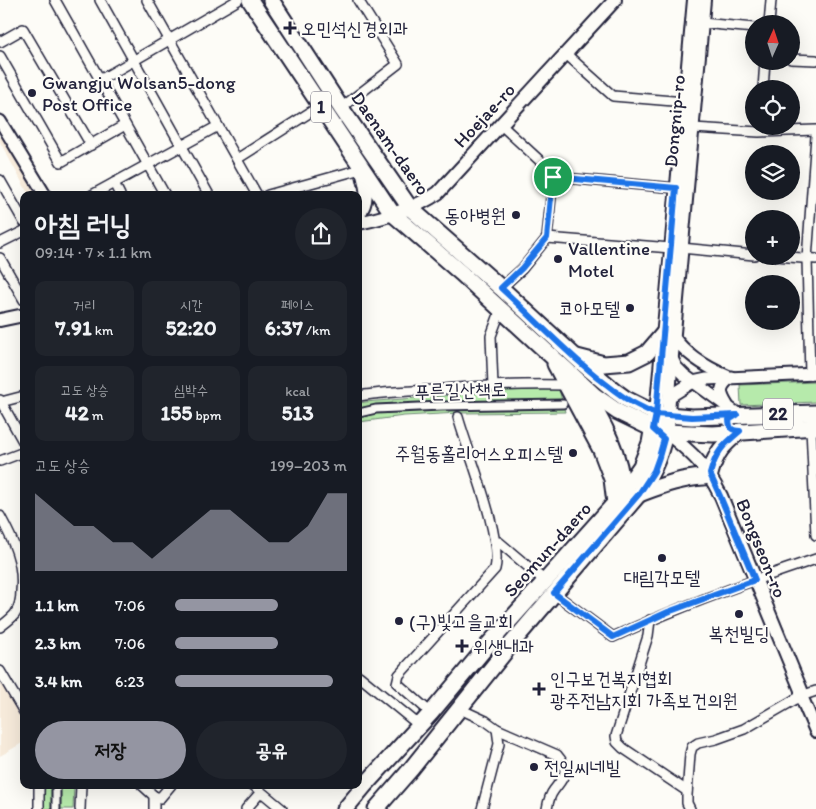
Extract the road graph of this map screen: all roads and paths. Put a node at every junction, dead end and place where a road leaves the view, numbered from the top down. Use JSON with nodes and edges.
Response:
{"nodes":[{"id":1,"x":55,"y":0,"type":"edge"},
{"id":2,"x":147,"y":0,"type":"edge"},
{"id":3,"x":238,"y":0,"type":"edge"},
{"id":4,"x":250,"y":0,"type":"edge"},
{"id":5,"x":271,"y":0,"type":"edge"},
{"id":6,"x":358,"y":0,"type":"edge"},
{"id":7,"x":615,"y":0,"type":"edge"},
{"id":8,"x":694,"y":0,"type":"edge"},
{"id":9,"x":704,"y":0,"type":"edge"},
{"id":10,"x":771,"y":0,"type":"edge"},
{"id":11,"x":102,"y":3,"type":"edge"},
{"id":12,"x":770,"y":15,"type":"edge"},
{"id":13,"x":702,"y":23,"type":"junction"},
{"id":14,"x":745,"y":27,"type":"edge"},
{"id":15,"x":169,"y":40,"type":"junction"},
{"id":16,"x":0,"y":42,"type":"edge"},
{"id":17,"x":566,"y":54,"type":"junction"},
{"id":18,"x":0,"y":56,"type":"edge"},
{"id":19,"x":800,"y":59,"type":"edge"},
{"id":20,"x":134,"y":60,"type":"junction"},
{"id":21,"x":816,"y":60,"type":"edge"},
{"id":22,"x":100,"y":80,"type":"junction"},
{"id":23,"x":685,"y":102,"type":"junction"},
{"id":24,"x":320,"y":106,"type":"junction"},
{"id":25,"x":341,"y":108,"type":"junction"},
{"id":26,"x":0,"y":121,"type":"edge"},
{"id":27,"x":500,"y":124,"type":"junction"},
{"id":28,"x":126,"y":125,"type":"junction"},
{"id":29,"x":218,"y":126,"type":"junction"},
{"id":30,"x":693,"y":128,"type":"junction"},
{"id":31,"x":745,"y":129,"type":"edge"},
{"id":32,"x":800,"y":130,"type":"edge"},
{"id":33,"x":816,"y":130,"type":"edge"},
{"id":34,"x":3,"y":134,"type":"edge"},
{"id":35,"x":816,"y":136,"type":"edge"},
{"id":36,"x":91,"y":145,"type":"junction"},
{"id":37,"x":181,"y":146,"type":"junction"},
{"id":38,"x":237,"y":159,"type":"junction"},
{"id":39,"x":148,"y":165,"type":"junction"},
{"id":40,"x":361,"y":168,"type":"junction"},
{"id":41,"x":553,"y":177,"type":"junction"},
{"id":42,"x":0,"y":180,"type":"edge"},
{"id":43,"x":114,"y":183,"type":"junction"},
{"id":44,"x":676,"y":188,"type":"junction"},
{"id":45,"x":42,"y":191,"type":"edge"},
{"id":46,"x":99,"y":191,"type":"edge"},
{"id":47,"x":118,"y":191,"type":"edge"},
{"id":48,"x":163,"y":191,"type":"edge"},
{"id":49,"x":207,"y":191,"type":"edge"},
{"id":50,"x":255,"y":191,"type":"edge"},
{"id":51,"x":282,"y":191,"type":"edge"},
{"id":52,"x":410,"y":208,"type":"junction"},
{"id":53,"x":362,"y":210,"type":"edge"},
{"id":54,"x":392,"y":213,"type":"junction"},
{"id":55,"x":20,"y":215,"type":"edge"},
{"id":56,"x":362,"y":221,"type":"edge"},
{"id":57,"x":20,"y":233,"type":"edge"},
{"id":58,"x":547,"y":238,"type":"junction"},
{"id":59,"x":0,"y":243,"type":"edge"},
{"id":60,"x":676,"y":248,"type":"junction"},
{"id":61,"x":745,"y":254,"type":"edge"},
{"id":62,"x":0,"y":258,"type":"edge"},
{"id":63,"x":812,"y":259,"type":"edge"},
{"id":64,"x":501,"y":288,"type":"junction"},
{"id":65,"x":20,"y":293,"type":"edge"},
{"id":66,"x":501,"y":309,"type":"junction"},
{"id":67,"x":20,"y":316,"type":"edge"},
{"id":68,"x":0,"y":320,"type":"edge"},
{"id":69,"x":813,"y":322,"type":"edge"},
{"id":70,"x":668,"y":334,"type":"junction"},
{"id":71,"x":573,"y":356,"type":"junction"},
{"id":72,"x":671,"y":356,"type":"junction"},
{"id":73,"x":813,"y":374,"type":"edge"},
{"id":74,"x":731,"y":377,"type":"junction"},
{"id":75,"x":568,"y":379,"type":"junction"},
{"id":76,"x":693,"y":382,"type":"junction"},
{"id":77,"x":494,"y":386,"type":"junction"},
{"id":78,"x":362,"y":396,"type":"edge"},
{"id":79,"x":20,"y":397,"type":"edge"},
{"id":80,"x":669,"y":397,"type":"junction"},
{"id":81,"x":1,"y":401,"type":"edge"},
{"id":82,"x":563,"y":404,"type":"dead end"},
{"id":83,"x":362,"y":412,"type":"edge"},
{"id":84,"x":735,"y":413,"type":"junction"},
{"id":85,"x":816,"y":413,"type":"edge"},
{"id":86,"x":458,"y":417,"type":"dead end"},
{"id":87,"x":661,"y":426,"type":"junction"},
{"id":88,"x":813,"y":427,"type":"edge"},
{"id":89,"x":740,"y":431,"type":"junction"},
{"id":90,"x":20,"y":436,"type":"edge"},
{"id":91,"x":20,"y":454,"type":"edge"},
{"id":92,"x":0,"y":461,"type":"edge"},
{"id":93,"x":707,"y":476,"type":"junction"},
{"id":94,"x":639,"y":494,"type":"junction"},
{"id":95,"x":619,"y":497,"type":"junction"},
{"id":96,"x":0,"y":516,"type":"edge"},
{"id":97,"x":816,"y":535,"type":"edge"},
{"id":98,"x":495,"y":542,"type":"junction"},
{"id":99,"x":816,"y":559,"type":"edge"},
{"id":100,"x":20,"y":561,"type":"edge"},
{"id":101,"x":752,"y":580,"type":"junction"},
{"id":102,"x":550,"y":587,"type":"junction"},
{"id":103,"x":20,"y":600,"type":"edge"},
{"id":104,"x":650,"y":620,"type":"junction"},
{"id":105,"x":0,"y":627,"type":"edge"},
{"id":106,"x":0,"y":671,"type":"edge"},
{"id":107,"x":362,"y":678,"type":"edge"},
{"id":108,"x":816,"y":691,"type":"edge"},
{"id":109,"x":801,"y":695,"type":"junction"},
{"id":110,"x":20,"y":705,"type":"edge"},
{"id":111,"x":460,"y":709,"type":"junction"},
{"id":112,"x":431,"y":713,"type":"junction"},
{"id":113,"x":420,"y":726,"type":"junction"},
{"id":114,"x":498,"y":729,"type":"junction"},
{"id":115,"x":816,"y":731,"type":"edge"},
{"id":116,"x":362,"y":782,"type":"edge"},
{"id":117,"x":39,"y":789,"type":"edge"},
{"id":118,"x":56,"y":789,"type":"edge"},
{"id":119,"x":81,"y":789,"type":"edge"},
{"id":120,"x":146,"y":789,"type":"edge"},
{"id":121,"x":168,"y":789,"type":"edge"},
{"id":122,"x":258,"y":789,"type":"edge"},
{"id":123,"x":358,"y":789,"type":"edge"},
{"id":124,"x":687,"y":791,"type":"junction"},
{"id":125,"x":261,"y":792,"type":"junction"},
{"id":126,"x":154,"y":796,"type":"junction"},
{"id":127,"x":39,"y":809,"type":"edge"},
{"id":128,"x":56,"y":809,"type":"edge"},
{"id":129,"x":80,"y":809,"type":"edge"},
{"id":130,"x":154,"y":809,"type":"edge"},
{"id":131,"x":246,"y":809,"type":"edge"},
{"id":132,"x":282,"y":809,"type":"edge"},
{"id":133,"x":345,"y":809,"type":"edge"},
{"id":134,"x":376,"y":809,"type":"edge"},
{"id":135,"x":482,"y":809,"type":"edge"},
{"id":136,"x":547,"y":809,"type":"edge"},
{"id":137,"x":690,"y":809,"type":"edge"}],
"edges":[{"from":1,"to":22,"type":"street"},
{"from":2,"to":15,"type":"street"},
{"from":3,"to":15,"type":"street"},
{"from":4,"to":24,"type":"main road","name":"Daenam-daero","number":"1"},
{"from":5,"to":25,"type":"main road","name":"Daenam-daero","number":"1"},
{"from":6,"to":25,"type":"street"},
{"from":7,"to":17,"type":"main road","name":"Hoejae-ro"},
{"from":8,"to":23,"type":"main road","name":"Dongnip-ro"},
{"from":9,"to":13,"type":"main road","name":"Dongnip-ro"},
{"from":10,"to":12,"type":"street"},
{"from":11,"to":20,"type":"street"},
{"from":13,"to":14,"type":"street"},
{"from":13,"to":30,"type":"main road","name":"Dongnip-ro"},
{"from":15,"to":20,"type":"street"},
{"from":15,"to":29,"type":"street"},
{"from":16,"to":36,"type":"street"},
{"from":17,"to":23,"type":"street"},
{"from":17,"to":27,"type":"main road","name":"Hoejae-ro"},
{"from":18,"to":36,"type":"street"},
{"from":19,"to":21,"type":"street"},
{"from":20,"to":22,"type":"street"},
{"from":20,"to":37,"type":"street"},
{"from":22,"to":28,"type":"street"},
{"from":23,"to":44,"type":"main road","name":"Dongnip-ro"},
{"from":24,"to":38,"type":"street"},
{"from":24,"to":40,"type":"main road","name":"Daenam-daero","number":"1"},
{"from":25,"to":52,"type":"main road","name":"Daenam-daero","number":"1"},
{"from":26,"to":34,"type":"street"},
{"from":27,"to":41,"type":"street"},
{"from":27,"to":52,"type":"main road","name":"Hoejae-ro"},
{"from":28,"to":36,"type":"street"},
{"from":28,"to":39,"type":"street"},
{"from":29,"to":37,"type":"street"},
{"from":29,"to":38,"type":"street"},
{"from":30,"to":31,"type":"street"},
{"from":30,"to":60,"type":"main road","name":"Dongnip-ro"},
{"from":32,"to":33,"type":"street"},
{"from":34,"to":45,"type":"street"},
{"from":35,"to":63,"type":"street"},
{"from":37,"to":39,"type":"street"},
{"from":37,"to":49,"type":"street"},
{"from":38,"to":50,"type":"street"},
{"from":39,"to":43,"type":"street"},
{"from":39,"to":48,"type":"street"},
{"from":40,"to":51,"type":"street"},
{"from":40,"to":53,"type":"street"},
{"from":40,"to":54,"type":"main road","name":"Daenam-daero","number":"1"},
{"from":41,"to":44,"type":"street"},
{"from":41,"to":58,"type":"street"},
{"from":42,"to":55,"type":"street"},
{"from":43,"to":46,"type":"street"},
{"from":43,"to":47,"type":"street"},
{"from":44,"to":60,"type":"main road","name":"Dongnip-ro"},
{"from":52,"to":54,"type":"main road","name":"Hoejae-ro"},
{"from":52,"to":64,"type":"main road","name":"Daenam-daero","number":"1"},
{"from":54,"to":56,"type":"main road","name":"Hoejae-ro"},
{"from":54,"to":66,"type":"main road","name":"Daenam-daero","number":"1"},
{"from":57,"to":59,"type":"street"},
{"from":58,"to":60,"type":"street"},
{"from":58,"to":64,"type":"street"},
{"from":60,"to":61,"type":"street"},
{"from":60,"to":70,"type":"main road","name":"Dongnip-ro"},
{"from":62,"to":65,"type":"street"},
{"from":63,"to":69,"type":"street"},
{"from":64,"to":71,"type":"main road","name":"Daenam-daero","number":"1"},
{"from":66,"to":75,"type":"main road","name":"Daenam-daero","number":"1"},
{"from":66,"to":77,"type":"street"},
{"from":67,"to":68,"type":"main road"},
{"from":69,"to":73,"type":"street"},
{"from":70,"to":71,"type":"main road"},
{"from":70,"to":72,"type":"main road","name":"Dongnip-ro"},
{"from":70,"to":74,"type":"street"},
{"from":70,"to":87,"type":"main road","name":"Dongnip-ro"},
{"from":71,"to":87,"type":"main road","name":"Daenam-daero","number":"1"},
{"from":72,"to":76,"type":"street"},
{"from":72,"to":80,"type":"main road","name":"Dongnip-ro"},
{"from":73,"to":74,"type":"street"},
{"from":74,"to":76,"type":"street"},
{"from":74,"to":84,"type":"street"},
{"from":75,"to":77,"type":"street"},
{"from":75,"to":87,"type":"main road","name":"Daenam-daero"},
{"from":75,"to":95,"type":"main road"},
{"from":76,"to":80,"type":"street"},
{"from":76,"to":84,"type":"street"},
{"from":77,"to":78,"type":"street"},
{"from":79,"to":81,"type":"street"},
{"from":80,"to":87,"type":"main road","name":"Dongnip-ro"},
{"from":81,"to":90,"type":"street"},
{"from":82,"to":83,"type":"street","name":"푸른길산책로"},
{"from":84,"to":85,"type":"main road","name":"Daenam-daero","number":"22"},
{"from":84,"to":87,"type":"main road","name":"Daenam-daero","number":"22"},
{"from":84,"to":89,"type":"main road"},
{"from":86,"to":98,"type":"street"},
{"from":87,"to":89,"type":"main road","name":"Daenam-daero"},
{"from":87,"to":93,"type":"main road","name":"Bongseon-ro"},
{"from":87,"to":94,"type":"main road","name":"Seomun-daero"},
{"from":87,"to":95,"type":"main road","name":"Seomun-daero"},
{"from":88,"to":89,"type":"main road","name":"Daenam-daero","number":"22"},
{"from":88,"to":97,"type":"street"},
{"from":89,"to":93,"type":"main road"},
{"from":91,"to":92,"type":"street"},
{"from":93,"to":94,"type":"main road"},
{"from":93,"to":101,"type":"main road","name":"Bongseon-ro"},
{"from":94,"to":102,"type":"main road","name":"Seomun-daero"},
{"from":95,"to":102,"type":"main road","name":"Seomun-daero"},
{"from":96,"to":100,"type":"street"},
{"from":98,"to":102,"type":"street"},
{"from":98,"to":112,"type":"street"},
{"from":99,"to":101,"type":"street"},
{"from":101,"to":104,"type":"street"},
{"from":101,"to":109,"type":"main road","name":"Bongseon-ro"},
{"from":102,"to":104,"type":"street"},
{"from":102,"to":111,"type":"main road","name":"Seomun-daero"},
{"from":102,"to":112,"type":"main road","name":"Seomun-daero"},
{"from":103,"to":105,"type":"street"},
{"from":104,"to":124,"type":"street"},
{"from":106,"to":110,"type":"street"},
{"from":107,"to":113,"type":"street"},
{"from":108,"to":109,"type":"street"},
{"from":109,"to":115,"type":"main road","name":"Bongseon-ro"},
{"from":109,"to":124,"type":"street"},
{"from":111,"to":114,"type":"street"},
{"from":111,"to":134,"type":"main road","name":"Seomun-daero"},
{"from":112,"to":113,"type":"main road","name":"Seomun-daero"},
{"from":113,"to":116,"type":"main road","name":"Seomun-daero"},
{"from":114,"to":135,"type":"street"},
{"from":114,"to":136,"type":"street"},
{"from":117,"to":127,"type":"street"},
{"from":118,"to":128,"type":"street"},
{"from":119,"to":129,"type":"street"},
{"from":120,"to":126,"type":"street"},
{"from":121,"to":126,"type":"street"},
{"from":122,"to":125,"type":"street"},
{"from":123,"to":133,"type":"main road","name":"Seomun-daero"},
{"from":124,"to":137,"type":"street"},
{"from":125,"to":131,"type":"street"},
{"from":125,"to":132,"type":"street"},
{"from":126,"to":130,"type":"street"}]}
